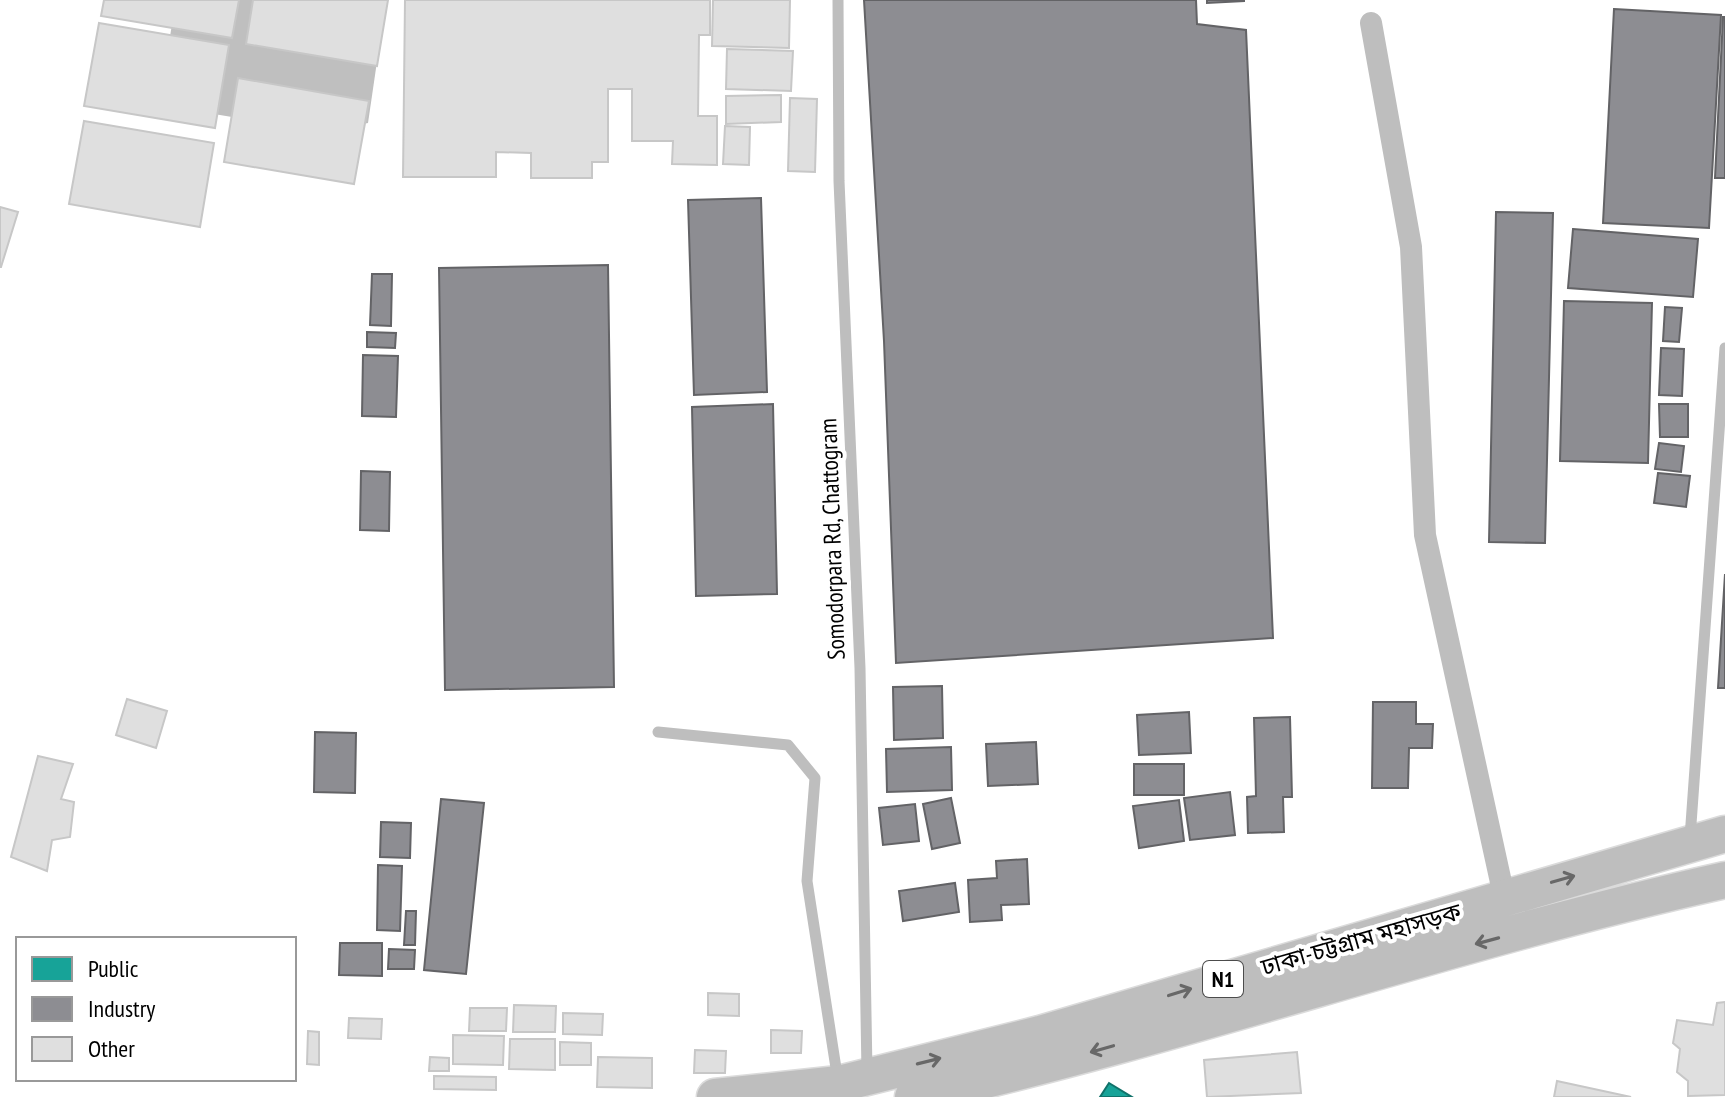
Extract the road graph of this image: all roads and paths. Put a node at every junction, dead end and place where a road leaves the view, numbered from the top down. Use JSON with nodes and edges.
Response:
{"nodes":[{"id":1,"x":838,"y":0,"type":"edge"},
{"id":2,"x":1371,"y":23,"type":"dead end"},
{"id":3,"x":1725,"y":348,"type":"edge"},
{"id":4,"x":658,"y":732,"type":"dead end"},
{"id":5,"x":1725,"y":834,"type":"edge"},
{"id":6,"x":1690,"y":842,"type":"junction"},
{"id":7,"x":1725,"y":880,"type":"edge"},
{"id":8,"x":1690,"y":888,"type":"junction"},
{"id":9,"x":1504,"y":896,"type":"junction"},
{"id":10,"x":853,"y":1080,"type":"junction"},
{"id":11,"x":715,"y":1097,"type":"edge"},
{"id":12,"x":913,"y":1097,"type":"edge"}],
"edges":[{"from":1,"to":10,"type":"lane","name":"Somodorpara Rd, Chattogram"},
{"from":2,"to":9,"type":"street"},
{"from":3,"to":6,"type":"lane"},
{"from":4,"to":10,"type":"lane"},
{"from":5,"to":6,"type":"highway","name":"ঢাকা-চট্টগ্রাম মহাসড়ক","number":"N1"},
{"from":6,"to":8,"type":"street"},
{"from":9,"to":6,"type":"highway","name":"ঢাকা-চট্টগ্রাম মহাসড়ক","number":"N1","one_way":true},
{"from":7,"to":8,"type":"highway","name":"ঢাকা-চট্টগ্রাম মহাসড়ক","number":"N1"},
{"from":8,"to":12,"type":"highway","name":"ঢাকা-চট্টগ্রাম মহাসড়ক","number":"N1","one_way":true},
{"from":10,"to":9,"type":"highway","name":"ঢাকা-চট্টগ্রাম মহাসড়ক","number":"N1","one_way":true},
{"from":10,"to":11,"type":"highway","name":"ঢাকা-চট্টগ্রাম মহাসড়ক","number":"N1"}]}
